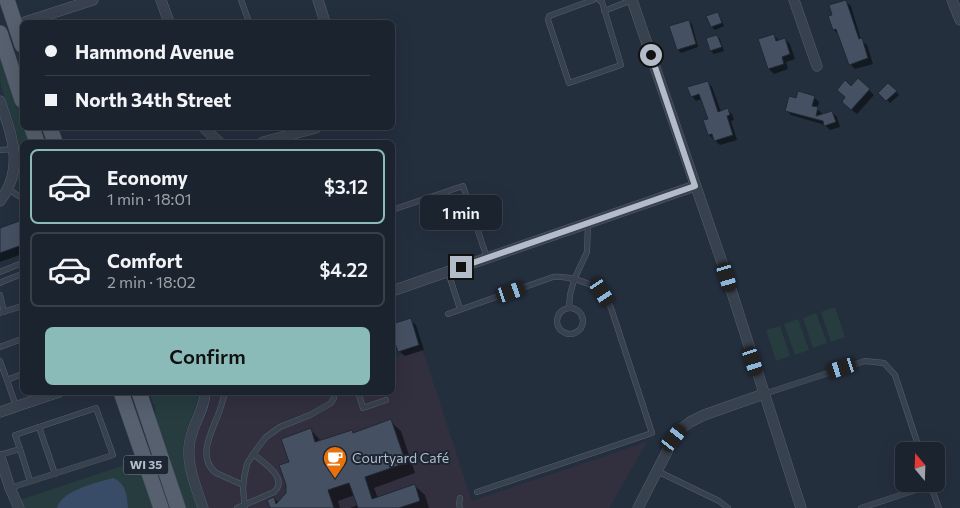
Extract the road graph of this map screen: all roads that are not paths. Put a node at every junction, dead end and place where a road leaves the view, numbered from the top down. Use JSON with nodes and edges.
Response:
{"nodes":[{"id":1,"x":7,"y":0,"type":"edge"},
{"id":2,"x":161,"y":0,"type":"edge"},
{"id":3,"x":241,"y":0,"type":"edge"},
{"id":4,"x":318,"y":0,"type":"edge"},
{"id":5,"x":593,"y":0,"type":"edge"},
{"id":6,"x":599,"y":0,"type":"edge"},
{"id":7,"x":632,"y":0,"type":"edge"},
{"id":8,"x":794,"y":0,"type":"edge"},
{"id":9,"x":952,"y":0,"type":"edge"},
{"id":10,"x":87,"y":1,"type":"edge"},
{"id":11,"x":604,"y":11,"type":"junction"},
{"id":12,"x":32,"y":20,"type":"edge"},
{"id":13,"x":168,"y":20,"type":"edge"},
{"id":14,"x":248,"y":20,"type":"edge"},
{"id":15,"x":324,"y":20,"type":"edge"},
{"id":16,"x":960,"y":20,"type":"edge"},
{"id":17,"x":20,"y":22,"type":"edge"},
{"id":18,"x":20,"y":24,"type":"edge"},
{"id":19,"x":0,"y":32,"type":"edge"},
{"id":20,"x":818,"y":66,"type":"dead end"},
{"id":21,"x":20,"y":94,"type":"edge"},
{"id":22,"x":0,"y":101,"type":"edge"},
{"id":23,"x":206,"y":130,"type":"edge"},
{"id":24,"x":309,"y":130,"type":"edge"},
{"id":25,"x":217,"y":140,"type":"edge"},
{"id":26,"x":271,"y":140,"type":"edge"},
{"id":27,"x":14,"y":149,"type":"junction"},
{"id":28,"x":0,"y":150,"type":"edge"},
{"id":29,"x":695,"y":186,"type":"junction"},
{"id":30,"x":7,"y":189,"type":"junction"},
{"id":31,"x":20,"y":197,"type":"edge"},
{"id":32,"x":0,"y":201,"type":"edge"},
{"id":33,"x":395,"y":209,"type":"edge"},
{"id":34,"x":588,"y":222,"type":"junction"},
{"id":35,"x":487,"y":258,"type":"junction"},
{"id":36,"x":20,"y":264,"type":"edge"},
{"id":37,"x":0,"y":272,"type":"edge"},
{"id":38,"x":448,"y":272,"type":"junction"},
{"id":39,"x":20,"y":275,"type":"edge"},
{"id":40,"x":574,"y":280,"type":"junction"},
{"id":41,"x":0,"y":284,"type":"edge"},
{"id":42,"x":395,"y":290,"type":"edge"},
{"id":43,"x":0,"y":295,"type":"edge"},
{"id":44,"x":20,"y":307,"type":"edge"},
{"id":45,"x":569,"y":308,"type":"junction"},
{"id":46,"x":460,"y":309,"type":"junction"},
{"id":47,"x":2,"y":312,"type":"edge"},
{"id":48,"x":448,"y":314,"type":"dead end"},
{"id":49,"x":20,"y":340,"type":"edge"},
{"id":50,"x":0,"y":347,"type":"edge"},
{"id":51,"x":0,"y":361,"type":"edge"},
{"id":52,"x":20,"y":375,"type":"edge"},
{"id":53,"x":7,"y":380,"type":"junction"},
{"id":54,"x":764,"y":394,"type":"junction"},
{"id":55,"x":50,"y":395,"type":"edge"},
{"id":56,"x":122,"y":395,"type":"edge"},
{"id":57,"x":140,"y":395,"type":"edge"},
{"id":58,"x":205,"y":395,"type":"edge"},
{"id":59,"x":224,"y":395,"type":"edge"},
{"id":60,"x":334,"y":395,"type":"edge"},
{"id":61,"x":359,"y":395,"type":"edge"},
{"id":62,"x":386,"y":400,"type":"dead end"},
{"id":63,"x":16,"y":406,"type":"junction"},
{"id":64,"x":0,"y":412,"type":"edge"},
{"id":65,"x":39,"y":427,"type":"junction"},
{"id":66,"x":917,"y":442,"type":"edge"},
{"id":67,"x":20,"y":449,"type":"junction"},
{"id":68,"x":253,"y":454,"type":"junction"},
{"id":69,"x":0,"y":456,"type":"edge"},
{"id":70,"x":657,"y":471,"type":"junction"},
{"id":71,"x":54,"y":474,"type":"junction"},
{"id":72,"x":30,"y":481,"type":"junction"},
{"id":73,"x":243,"y":484,"type":"junction"},
{"id":74,"x":10,"y":488,"type":"junction"},
{"id":75,"x":477,"y":492,"type":"dead end"},
{"id":76,"x":910,"y":492,"type":"edge"},
{"id":77,"x":933,"y":492,"type":"edge"},
{"id":78,"x":460,"y":498,"type":"dead end"},
{"id":79,"x":244,"y":507,"type":"edge"},
{"id":80,"x":19,"y":508,"type":"edge"},
{"id":81,"x":161,"y":508,"type":"edge"},
{"id":82,"x":178,"y":508,"type":"edge"},
{"id":83,"x":203,"y":508,"type":"edge"},
{"id":84,"x":237,"y":508,"type":"edge"},
{"id":85,"x":460,"y":508,"type":"edge"},
{"id":86,"x":638,"y":508,"type":"edge"},
{"id":87,"x":728,"y":508,"type":"edge"},
{"id":88,"x":801,"y":508,"type":"edge"},
{"id":89,"x":861,"y":508,"type":"edge"},
{"id":90,"x":938,"y":508,"type":"edge"}],
"edges":[{"from":1,"to":17,"type":"main road"},
{"from":2,"to":13,"type":"street"},
{"from":3,"to":14,"type":"lane"},
{"from":4,"to":15,"type":"street"},
{"from":5,"to":11,"type":"lane"},
{"from":6,"to":11,"type":"lane"},
{"from":7,"to":11,"type":"lane"},
{"from":7,"to":29,"type":"street"},
{"from":8,"to":20,"type":"street"},
{"from":9,"to":16,"type":"street"},
{"from":10,"to":12,"type":"street"},
{"from":18,"to":19,"type":"street"},
{"from":19,"to":21,"type":"main road"},
{"from":22,"to":27,"type":"street"},
{"from":23,"to":25,"type":"street"},
{"from":24,"to":26,"type":"street"},
{"from":27,"to":28,"type":"lane"},
{"from":27,"to":30,"type":"street"},
{"from":29,"to":34,"type":"street"},
{"from":29,"to":54,"type":"street"},
{"from":30,"to":31,"type":"lane"},
{"from":30,"to":32,"type":"street"},
{"from":33,"to":35,"type":"lane"},
{"from":34,"to":35,"type":"street"},
{"from":34,"to":40,"type":"lane"},
{"from":35,"to":38,"type":"street"},
{"from":36,"to":37,"type":"lane"},
{"from":38,"to":42,"type":"street"},
{"from":38,"to":46,"type":"lane"},
{"from":39,"to":41,"type":"lane"},
{"from":40,"to":45,"type":"lane"},
{"from":40,"to":46,"type":"lane"},
{"from":40,"to":75,"type":"lane"},
{"from":43,"to":47,"type":"lane"},
{"from":44,"to":47,"type":"lane"},
{"from":45,"to":45,"type":"lane"},
{"from":46,"to":48,"type":"lane"},
{"from":49,"to":50,"type":"lane"},
{"from":51,"to":53,"type":"lane"},
{"from":52,"to":53,"type":"lane"},
{"from":53,"to":63,"type":"lane"},
{"from":54,"to":66,"type":"lane"},
{"from":54,"to":70,"type":"street"},
{"from":54,"to":88,"type":"street"},
{"from":55,"to":63,"type":"street"},
{"from":56,"to":81,"type":"main road","number":"WI 35"},
{"from":57,"to":82,"type":"main road","number":"WI 35"},
{"from":58,"to":83,"type":"street"},
{"from":59,"to":73,"type":"lane"},
{"from":60,"to":68,"type":"lane"},
{"from":61,"to":62,"type":"lane"},
{"from":63,"to":64,"type":"street"},
{"from":65,"to":67,"type":"lane"},
{"from":65,"to":71,"type":"lane"},
{"from":65,"to":71,"type":"lane"},
{"from":67,"to":69,"type":"lane"},
{"from":67,"to":72,"type":"lane"},
{"from":68,"to":73,"type":"lane"},
{"from":68,"to":79,"type":"lane"},
{"from":69,"to":74,"type":"street"},
{"from":70,"to":86,"type":"street"},
{"from":70,"to":87,"type":"lane"},
{"from":71,"to":72,"type":"lane"},
{"from":72,"to":74,"type":"lane"},
{"from":73,"to":79,"type":"lane"},
{"from":74,"to":80,"type":"street"},
{"from":76,"to":89,"type":"lane"},
{"from":77,"to":90,"type":"lane"},
{"from":78,"to":85,"type":"lane"},
{"from":79,"to":84,"type":"lane"}]}
